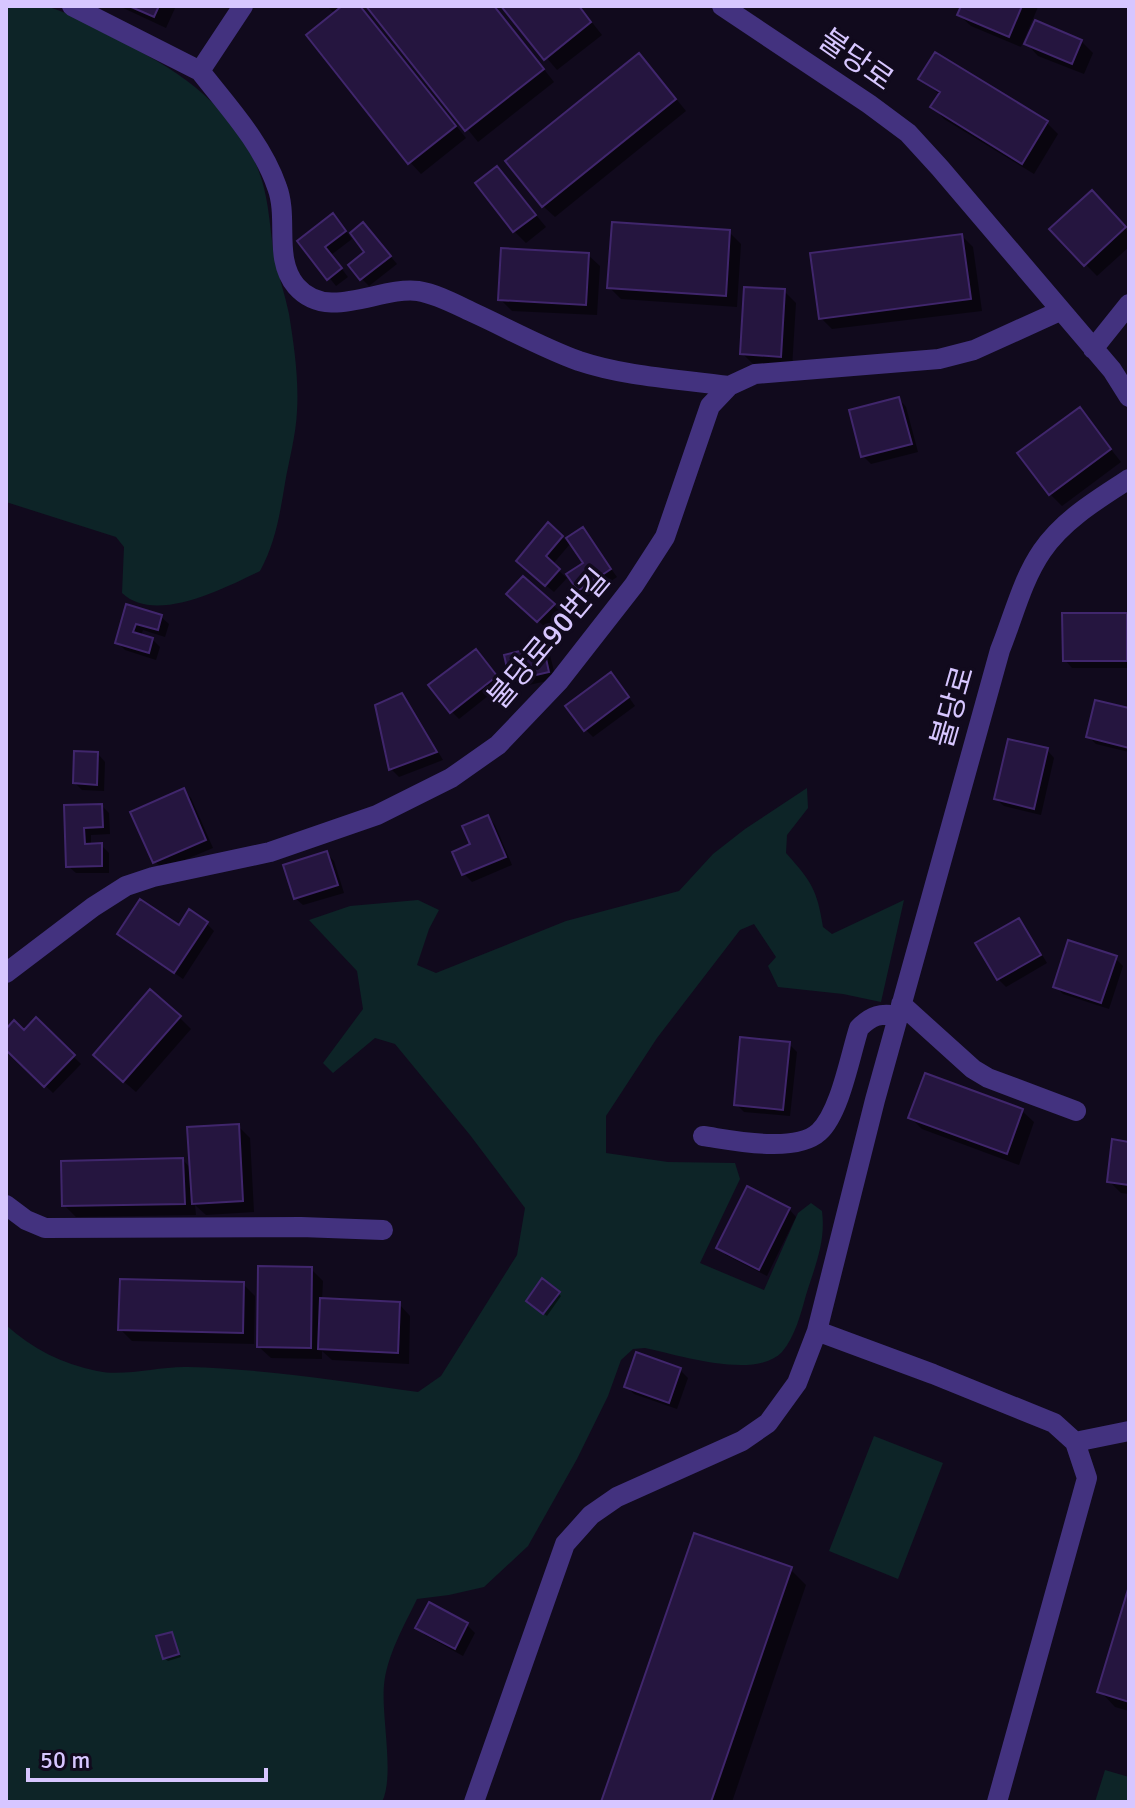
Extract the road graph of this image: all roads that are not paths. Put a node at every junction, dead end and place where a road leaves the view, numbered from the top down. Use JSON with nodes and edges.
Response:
{"nodes":[{"id":1,"x":72,"y":6,"type":"edge"},
{"id":2,"x":243,"y":6,"type":"edge"},
{"id":3,"x":722,"y":6,"type":"edge"},
{"id":4,"x":200,"y":71,"type":"junction"},
{"id":5,"x":1129,"y":304,"type":"edge"},
{"id":6,"x":1060,"y":311,"type":"junction"},
{"id":7,"x":1093,"y":349,"type":"junction"},
{"id":8,"x":729,"y":386,"type":"junction"},
{"id":9,"x":1129,"y":397,"type":"edge"},
{"id":10,"x":1129,"y":479,"type":"edge"},
{"id":11,"x":6,"y":973,"type":"edge"},
{"id":12,"x":902,"y":1004,"type":"junction"},
{"id":13,"x":1076,"y":1111,"type":"dead end"},
{"id":14,"x":703,"y":1136,"type":"dead end"},
{"id":15,"x":6,"y":1205,"type":"edge"},
{"id":16,"x":383,"y":1230,"type":"dead end"},
{"id":17,"x":817,"y":1331,"type":"junction"},
{"id":18,"x":1129,"y":1431,"type":"edge"},
{"id":19,"x":1075,"y":1442,"type":"junction"},
{"id":20,"x":474,"y":1802,"type":"edge"},
{"id":21,"x":997,"y":1802,"type":"edge"}],
"edges":[{"from":1,"to":4,"type":"street"},
{"from":2,"to":4,"type":"street"},
{"from":3,"to":6,"type":"street","name":"불당로"},
{"from":4,"to":8,"type":"street"},
{"from":5,"to":7,"type":"street"},
{"from":6,"to":7,"type":"street","name":"불당로"},
{"from":6,"to":8,"type":"street"},
{"from":7,"to":9,"type":"street","name":"불당로"},
{"from":8,"to":11,"type":"street","name":"불당로90번길"},
{"from":10,"to":12,"type":"street","name":"불당로"},
{"from":12,"to":13,"type":"street"},
{"from":12,"to":14,"type":"street"},
{"from":12,"to":17,"type":"street","name":"불당로"},
{"from":15,"to":16,"type":"street"},
{"from":17,"to":19,"type":"street"},
{"from":17,"to":20,"type":"street","name":"불당로"},
{"from":18,"to":19,"type":"street"},
{"from":19,"to":21,"type":"street"}]}
